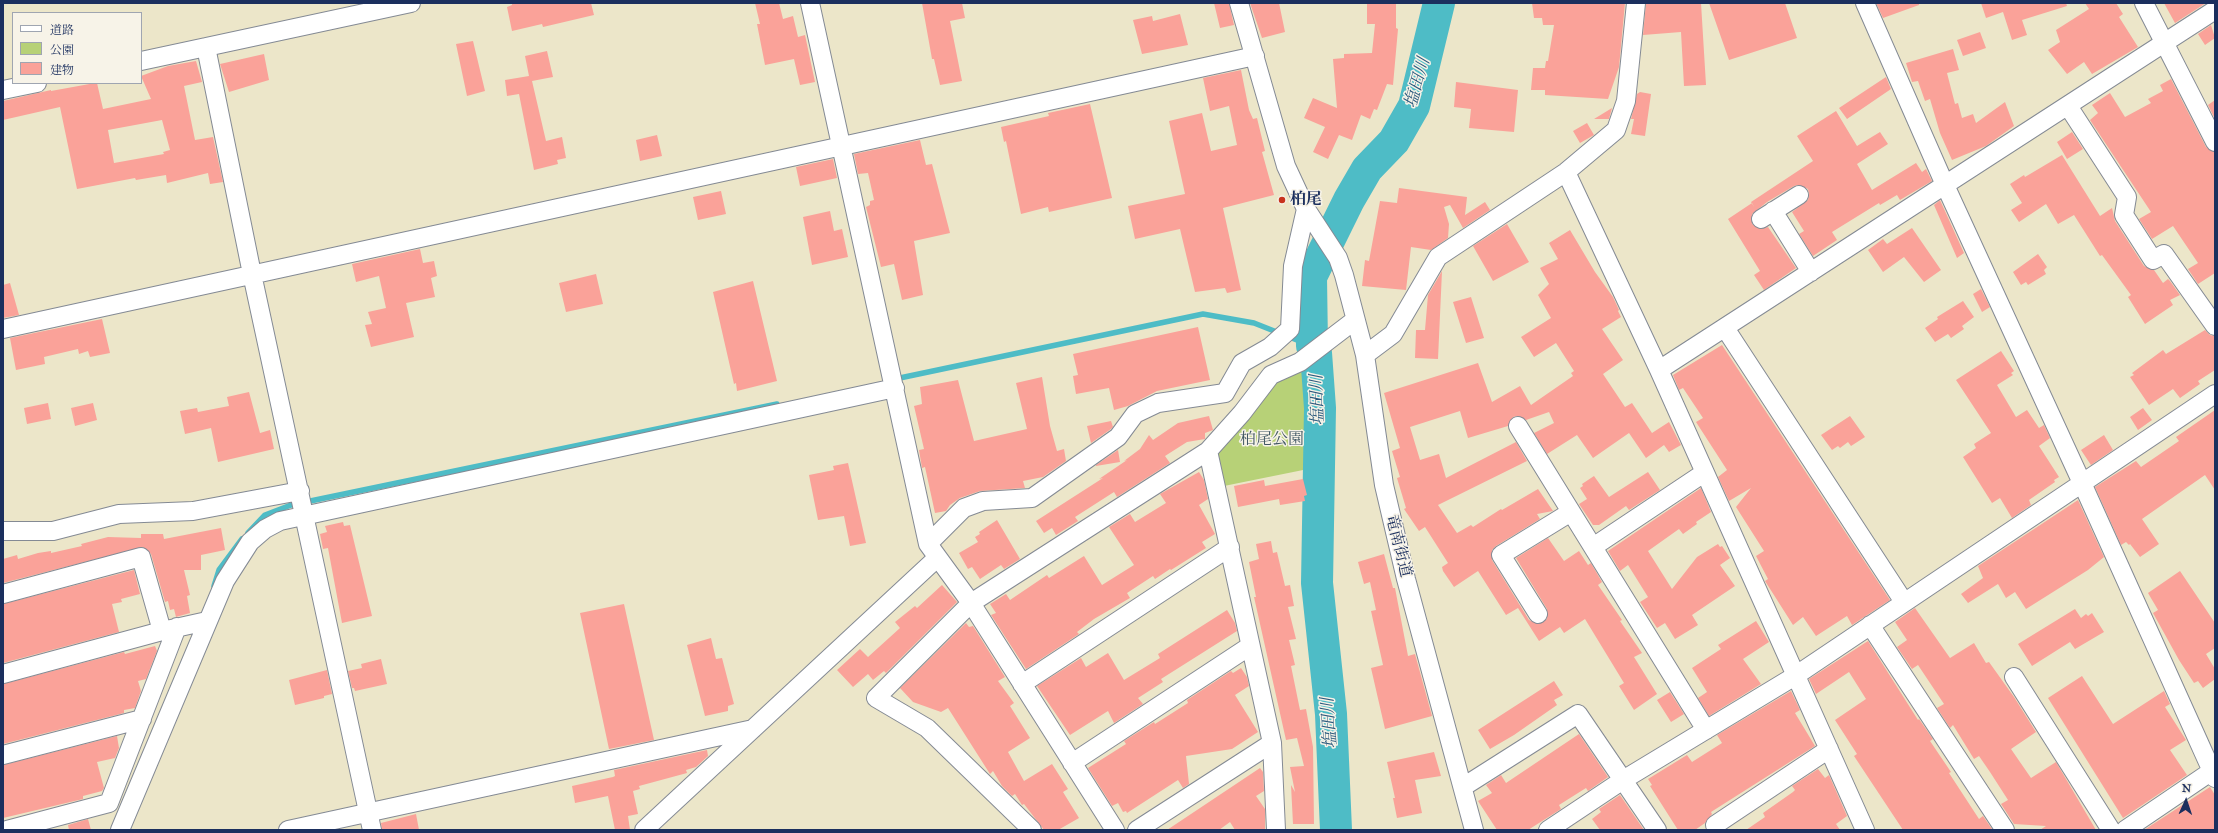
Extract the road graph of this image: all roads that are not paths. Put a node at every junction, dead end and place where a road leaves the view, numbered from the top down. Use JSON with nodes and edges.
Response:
{"nodes":[{"id":1,"x":411,"y":3,"type":"edge"},
{"id":2,"x":810,"y":3,"type":"edge"},
{"id":3,"x":1239,"y":3,"type":"edge"},
{"id":4,"x":1636,"y":3,"type":"edge"},
{"id":5,"x":1865,"y":3,"type":"edge"},
{"id":6,"x":2144,"y":3,"type":"edge"},
{"id":7,"x":2215,"y":10,"type":"edge"},
{"id":8,"x":2164,"y":43,"type":"junction"},
{"id":9,"x":206,"y":47,"type":"junction"},
{"id":10,"x":1255,"y":56,"type":"junction"},
{"id":11,"x":142,"y":61,"type":"edge"},
{"id":12,"x":32,"y":84,"type":"edge"},
{"id":13,"x":3,"y":90,"type":"edge"},
{"id":14,"x":2068,"y":106,"type":"junction"},
{"id":15,"x":2215,"y":142,"type":"edge"},
{"id":16,"x":840,"y":145,"type":"junction"},
{"id":17,"x":1566,"y":172,"type":"junction"},
{"id":18,"x":1945,"y":185,"type":"junction"},
{"id":19,"x":1798,"y":195,"type":"dead end"},
{"id":20,"x":1310,"y":216,"type":"junction"},
{"id":21,"x":1811,"y":272,"type":"junction"},
{"id":22,"x":252,"y":274,"type":"junction"},
{"id":23,"x":1355,"y":320,"type":"junction"},
{"id":24,"x":2215,"y":326,"type":"edge"},
{"id":25,"x":1725,"y":328,"type":"junction"},
{"id":26,"x":3,"y":329,"type":"edge"},
{"id":27,"x":1365,"y":355,"type":"junction"},
{"id":28,"x":1659,"y":370,"type":"junction"},
{"id":29,"x":895,"y":388,"type":"junction"},
{"id":30,"x":2215,"y":394,"type":"edge"},
{"id":31,"x":1518,"y":426,"type":"dead end"},
{"id":32,"x":1208,"y":451,"type":"junction"},
{"id":33,"x":1704,"y":473,"type":"junction"},
{"id":34,"x":2082,"y":483,"type":"junction"},
{"id":35,"x":300,"y":491,"type":"junction"},
{"id":36,"x":1571,"y":512,"type":"junction"},
{"id":37,"x":305,"y":515,"type":"junction"},
{"id":38,"x":3,"y":531,"type":"edge"},
{"id":39,"x":1230,"y":547,"type":"junction"},
{"id":40,"x":1593,"y":547,"type":"junction"},
{"id":41,"x":932,"y":551,"type":"junction"},
{"id":42,"x":3,"y":594,"type":"edge"},
{"id":43,"x":1904,"y":602,"type":"junction"},
{"id":44,"x":971,"y":604,"type":"junction"},
{"id":45,"x":1538,"y":614,"type":"dead end"},
{"id":46,"x":207,"y":621,"type":"junction"},
{"id":47,"x":1870,"y":625,"type":"junction"},
{"id":48,"x":170,"y":629,"type":"junction"},
{"id":49,"x":1250,"y":646,"type":"junction"},
{"id":50,"x":3,"y":674,"type":"edge"},
{"id":51,"x":1795,"y":676,"type":"junction"},
{"id":52,"x":2014,"y":678,"type":"dead end"},
{"id":53,"x":1022,"y":684,"type":"junction"},
{"id":54,"x":142,"y":719,"type":"junction"},
{"id":55,"x":753,"y":729,"type":"junction"},
{"id":56,"x":1706,"y":730,"type":"junction"},
{"id":57,"x":1272,"y":743,"type":"junction"},
{"id":58,"x":1829,"y":749,"type":"junction"},
{"id":59,"x":3,"y":755,"type":"edge"},
{"id":60,"x":1072,"y":763,"type":"junction"},
{"id":61,"x":2214,"y":773,"type":"edge"},
{"id":62,"x":1623,"y":780,"type":"junction"},
{"id":63,"x":1463,"y":787,"type":"junction"},
{"id":64,"x":371,"y":822,"type":"edge"},
{"id":65,"x":1715,"y":826,"type":"dead end"},
{"id":66,"x":7,"y":830,"type":"edge"},
{"id":67,"x":120,"y":830,"type":"edge"},
{"id":68,"x":288,"y":830,"type":"edge"},
{"id":69,"x":644,"y":830,"type":"edge"},
{"id":70,"x":1032,"y":830,"type":"edge"},
{"id":71,"x":1115,"y":830,"type":"edge"},
{"id":72,"x":1137,"y":830,"type":"edge"},
{"id":73,"x":1276,"y":830,"type":"edge"},
{"id":74,"x":1474,"y":830,"type":"edge"},
{"id":75,"x":1548,"y":830,"type":"edge"},
{"id":76,"x":1657,"y":830,"type":"edge"},
{"id":77,"x":1865,"y":830,"type":"edge"},
{"id":78,"x":2005,"y":830,"type":"edge"},
{"id":79,"x":2111,"y":830,"type":"edge"},
{"id":80,"x":2124,"y":830,"type":"edge"}],
"edges":[{"from":1,"to":9,"type":"street"},
{"from":2,"to":16,"type":"street"},
{"from":3,"to":10,"type":"street","name":"竜南街道"},
{"from":4,"to":17,"type":"street"},
{"from":5,"to":18,"type":"street"},
{"from":6,"to":8,"type":"street"},
{"from":7,"to":8,"type":"street"},
{"from":8,"to":14,"type":"street"},
{"from":8,"to":15,"type":"street"},
{"from":9,"to":11,"type":"street"},
{"from":9,"to":22,"type":"street"},
{"from":10,"to":16,"type":"street"},
{"from":10,"to":20,"type":"street","name":"竜南街道"},
{"from":12,"to":13,"type":"street"},
{"from":14,"to":18,"type":"street"},
{"from":14,"to":24,"type":"street"},
{"from":16,"to":22,"type":"street"},
{"from":16,"to":29,"type":"street"},
{"from":17,"to":27,"type":"street"},
{"from":17,"to":28,"type":"street"},
{"from":18,"to":21,"type":"street"},
{"from":18,"to":34,"type":"street"},
{"from":19,"to":21,"type":"street"},
{"from":20,"to":23,"type":"street","name":"竜南街道"},
{"from":20,"to":41,"type":"street"},
{"from":21,"to":25,"type":"street"},
{"from":22,"to":26,"type":"street"},
{"from":22,"to":35,"type":"street"},
{"from":23,"to":27,"type":"street","name":"竜南街道"},
{"from":23,"to":32,"type":"street"},
{"from":25,"to":28,"type":"street"},
{"from":25,"to":43,"type":"street"},
{"from":27,"to":63,"type":"street","name":"竜南街道"},
{"from":28,"to":33,"type":"street"},
{"from":29,"to":37,"type":"street"},
{"from":29,"to":41,"type":"street"},
{"from":30,"to":34,"type":"street"},
{"from":31,"to":36,"type":"street"},
{"from":32,"to":39,"type":"street"},
{"from":32,"to":44,"type":"street"},
{"from":33,"to":40,"type":"street"},
{"from":33,"to":51,"type":"street"},
{"from":34,"to":43,"type":"street"},
{"from":34,"to":61,"type":"street"},
{"from":35,"to":37,"type":"street"},
{"from":35,"to":38,"type":"street"},
{"from":36,"to":40,"type":"street"},
{"from":36,"to":45,"type":"street"},
{"from":37,"to":46,"type":"street"},
{"from":37,"to":64,"type":"street"},
{"from":39,"to":49,"type":"street"},
{"from":39,"to":53,"type":"street"},
{"from":40,"to":56,"type":"street"},
{"from":41,"to":44,"type":"street"},
{"from":41,"to":55,"type":"street"},
{"from":42,"to":48,"type":"street"},
{"from":43,"to":47,"type":"street"},
{"from":44,"to":53,"type":"street"},
{"from":44,"to":70,"type":"street"},
{"from":46,"to":48,"type":"street"},
{"from":46,"to":67,"type":"street"},
{"from":47,"to":51,"type":"street"},
{"from":47,"to":78,"type":"street"},
{"from":48,"to":50,"type":"street"},
{"from":48,"to":54,"type":"street"},
{"from":49,"to":57,"type":"street"},
{"from":49,"to":60,"type":"street"},
{"from":51,"to":56,"type":"street"},
{"from":51,"to":58,"type":"street"},
{"from":52,"to":79,"type":"street"},
{"from":53,"to":60,"type":"street"},
{"from":54,"to":59,"type":"street"},
{"from":54,"to":66,"type":"street"},
{"from":55,"to":64,"type":"street"},
{"from":55,"to":69,"type":"street"},
{"from":56,"to":62,"type":"street"},
{"from":57,"to":72,"type":"street"},
{"from":57,"to":73,"type":"street"},
{"from":58,"to":65,"type":"street"},
{"from":58,"to":77,"type":"street"},
{"from":60,"to":71,"type":"street"},
{"from":61,"to":80,"type":"street"},
{"from":62,"to":63,"type":"street"},
{"from":62,"to":75,"type":"street"},
{"from":62,"to":76,"type":"street"},
{"from":63,"to":74,"type":"street","name":"竜南街道"},
{"from":64,"to":68,"type":"street"}]}
